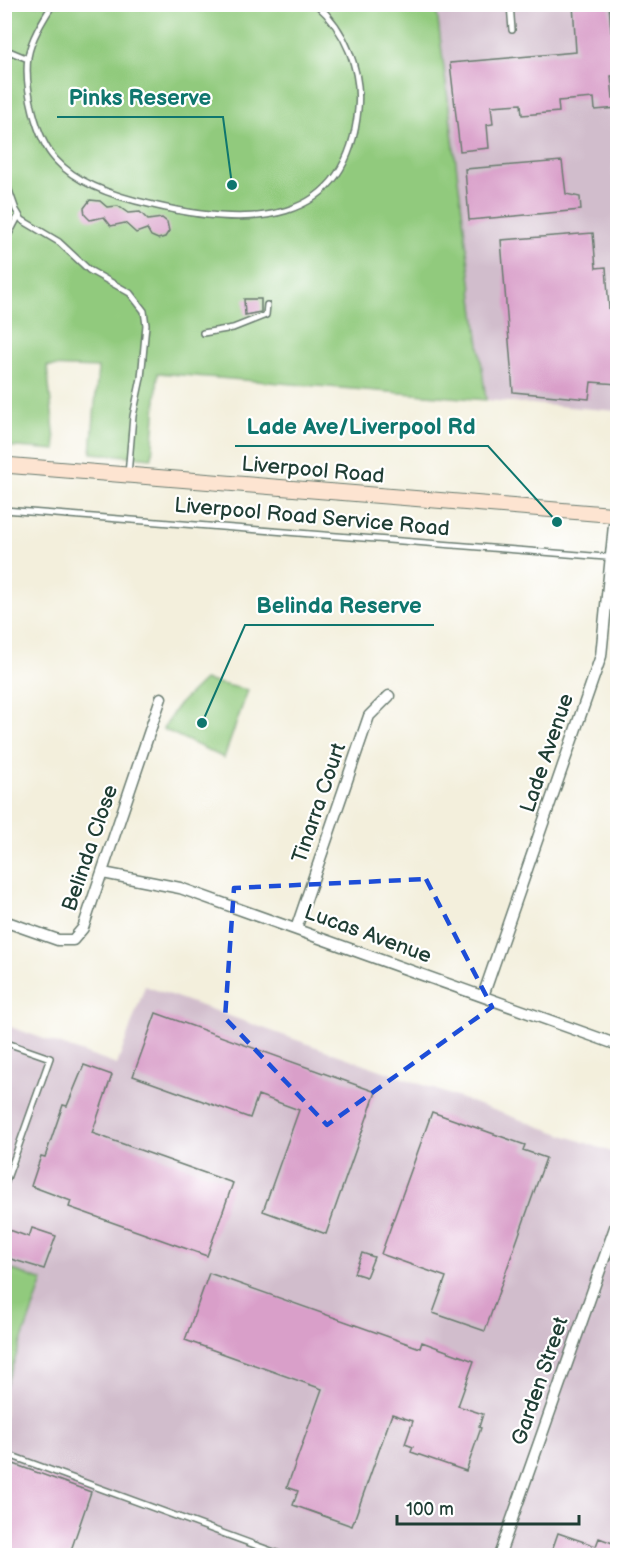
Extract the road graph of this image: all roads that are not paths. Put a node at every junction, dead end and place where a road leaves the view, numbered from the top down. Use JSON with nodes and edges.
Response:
{"nodes":[{"id":1,"x":53,"y":4,"type":"edge"},
{"id":2,"x":316,"y":4,"type":"edge"},
{"id":3,"x":510,"y":4,"type":"edge"},
{"id":4,"x":512,"y":30,"type":"dead end"},
{"id":5,"x":6,"y":51,"type":"edge"},
{"id":6,"x":28,"y":59,"type":"junction"},
{"id":7,"x":4,"y":176,"type":"edge"},
{"id":8,"x":19,"y":215,"type":"junction"},
{"id":9,"x":4,"y":243,"type":"edge"},
{"id":10,"x":267,"y":305,"type":"dead end"},
{"id":11,"x":203,"y":333,"type":"dead end"},
{"id":12,"x":4,"y":465,"type":"edge"},
{"id":13,"x":128,"y":476,"type":"junction"},
{"id":14,"x":4,"y":510,"type":"edge"},
{"id":15,"x":616,"y":515,"type":"edge"},
{"id":16,"x":614,"y":558,"type":"edge"},
{"id":17,"x":389,"y":696,"type":"dead end"},
{"id":18,"x":161,"y":698,"type":"dead end"},
{"id":19,"x":103,"y":873,"type":"junction"},
{"id":20,"x":4,"y":921,"type":"edge"},
{"id":21,"x":296,"y":929,"type":"junction"},
{"id":22,"x":483,"y":996,"type":"junction"},
{"id":23,"x":4,"y":1042,"type":"edge"},
{"id":24,"x":618,"y":1045,"type":"edge"},
{"id":25,"x":4,"y":1187,"type":"edge"},
{"id":26,"x":618,"y":1219,"type":"edge"},
{"id":27,"x":4,"y":1459,"type":"edge"},
{"id":28,"x":285,"y":1556,"type":"edge"},
{"id":29,"x":500,"y":1556,"type":"edge"}],
"edges":[{"from":1,"to":6,"type":"lane"},
{"from":2,"to":6,"type":"lane"},
{"from":3,"to":4,"type":"lane"},
{"from":5,"to":6,"type":"lane"},
{"from":7,"to":8,"type":"lane"},
{"from":8,"to":9,"type":"lane"},
{"from":8,"to":13,"type":"lane"},
{"from":10,"to":11,"type":"lane"},
{"from":12,"to":13,"type":"main road","name":"Liverpool Road"},
{"from":13,"to":15,"type":"main road","name":"Liverpool Road"},
{"from":14,"to":16,"type":"lane","name":"Liverpool Road Service Road"},
{"from":15,"to":16,"type":"street","name":"Lade Avenue"},
{"from":16,"to":22,"type":"street","name":"Lade Avenue"},
{"from":17,"to":21,"type":"street","name":"Tinarra Court"},
{"from":18,"to":19,"type":"street","name":"Belinda Close"},
{"from":19,"to":20,"type":"street","name":"Belinda Close"},
{"from":19,"to":21,"type":"street","name":"Lucas Avenue"},
{"from":21,"to":22,"type":"street","name":"Lucas Avenue"},
{"from":22,"to":24,"type":"street","name":"Lucas Avenue"},
{"from":23,"to":25,"type":"lane"},
{"from":26,"to":29,"type":"street","name":"Garden Street"},
{"from":27,"to":28,"type":"lane"}]}
